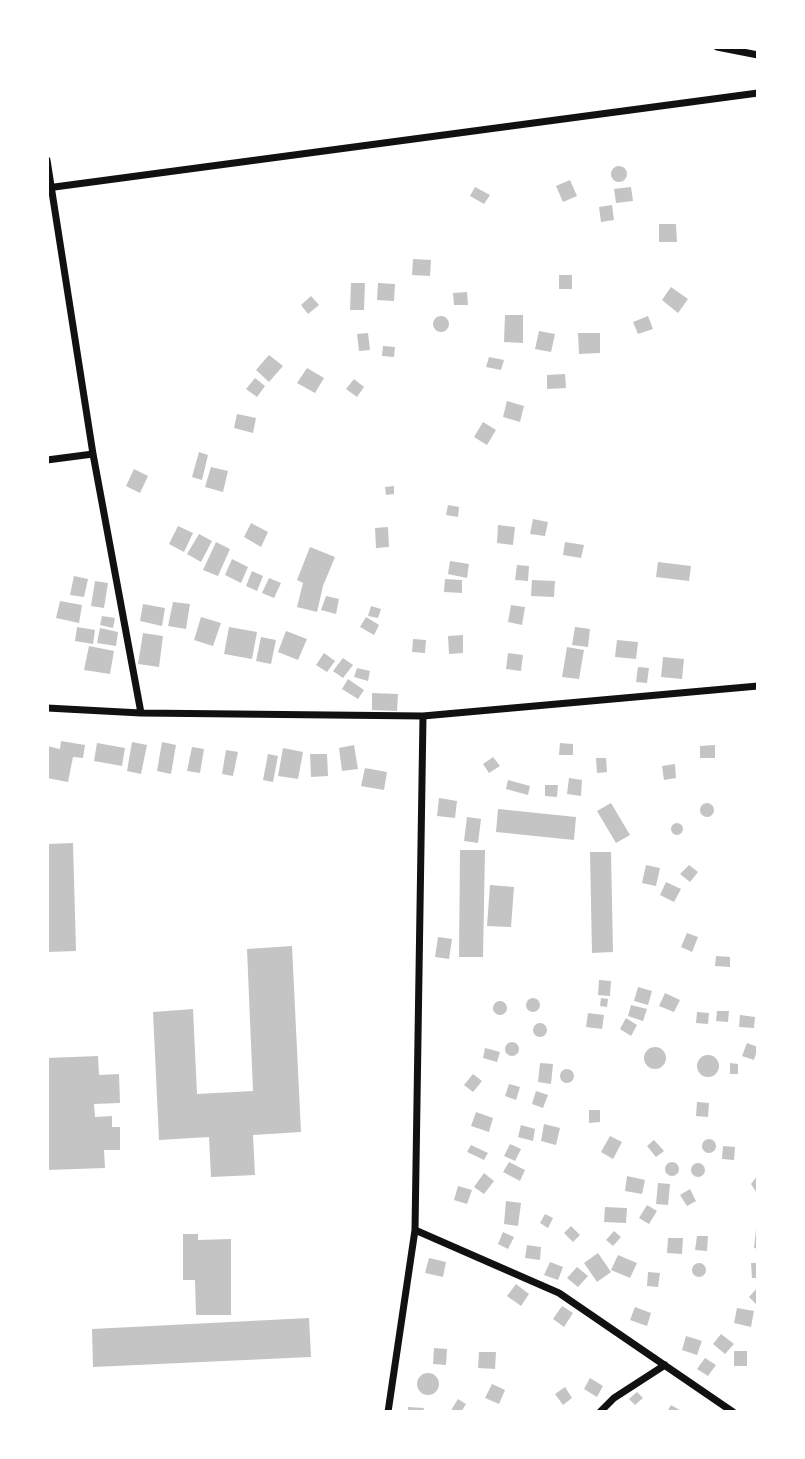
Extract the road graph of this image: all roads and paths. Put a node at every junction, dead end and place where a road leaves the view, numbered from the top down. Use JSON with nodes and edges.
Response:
{"nodes":[{"id":1,"x":717,"y":47,"type":"edge"},
{"id":2,"x":758,"y":55,"type":"edge"},
{"id":3,"x":758,"y":93,"type":"edge"},
{"id":4,"x":47,"y":160,"type":"edge"},
{"id":5,"x":49,"y":187,"type":"edge"},
{"id":6,"x":93,"y":454,"type":"junction"},
{"id":7,"x":47,"y":460,"type":"edge"},
{"id":8,"x":758,"y":685,"type":"edge"},
{"id":9,"x":47,"y":708,"type":"edge"},
{"id":10,"x":141,"y":713,"type":"junction"},
{"id":11,"x":424,"y":716,"type":"junction"},
{"id":12,"x":415,"y":1230,"type":"junction"},
{"id":13,"x":665,"y":1365,"type":"junction"},
{"id":14,"x":388,"y":1412,"type":"edge"},
{"id":15,"x":600,"y":1412,"type":"edge"},
{"id":16,"x":733,"y":1412,"type":"edge"}],
"edges":[{"from":1,"to":2,"type":"street"},
{"from":3,"to":5,"type":"street"},
{"from":4,"to":5,"type":"street"},
{"from":5,"to":6,"type":"street"},
{"from":6,"to":7,"type":"street"},
{"from":6,"to":10,"type":"street"},
{"from":8,"to":11,"type":"street"},
{"from":9,"to":10,"type":"street"},
{"from":10,"to":11,"type":"street"},
{"from":11,"to":12,"type":"street"},
{"from":12,"to":13,"type":"street"},
{"from":12,"to":14,"type":"street"},
{"from":13,"to":15,"type":"street"},
{"from":13,"to":16,"type":"street"}]}
